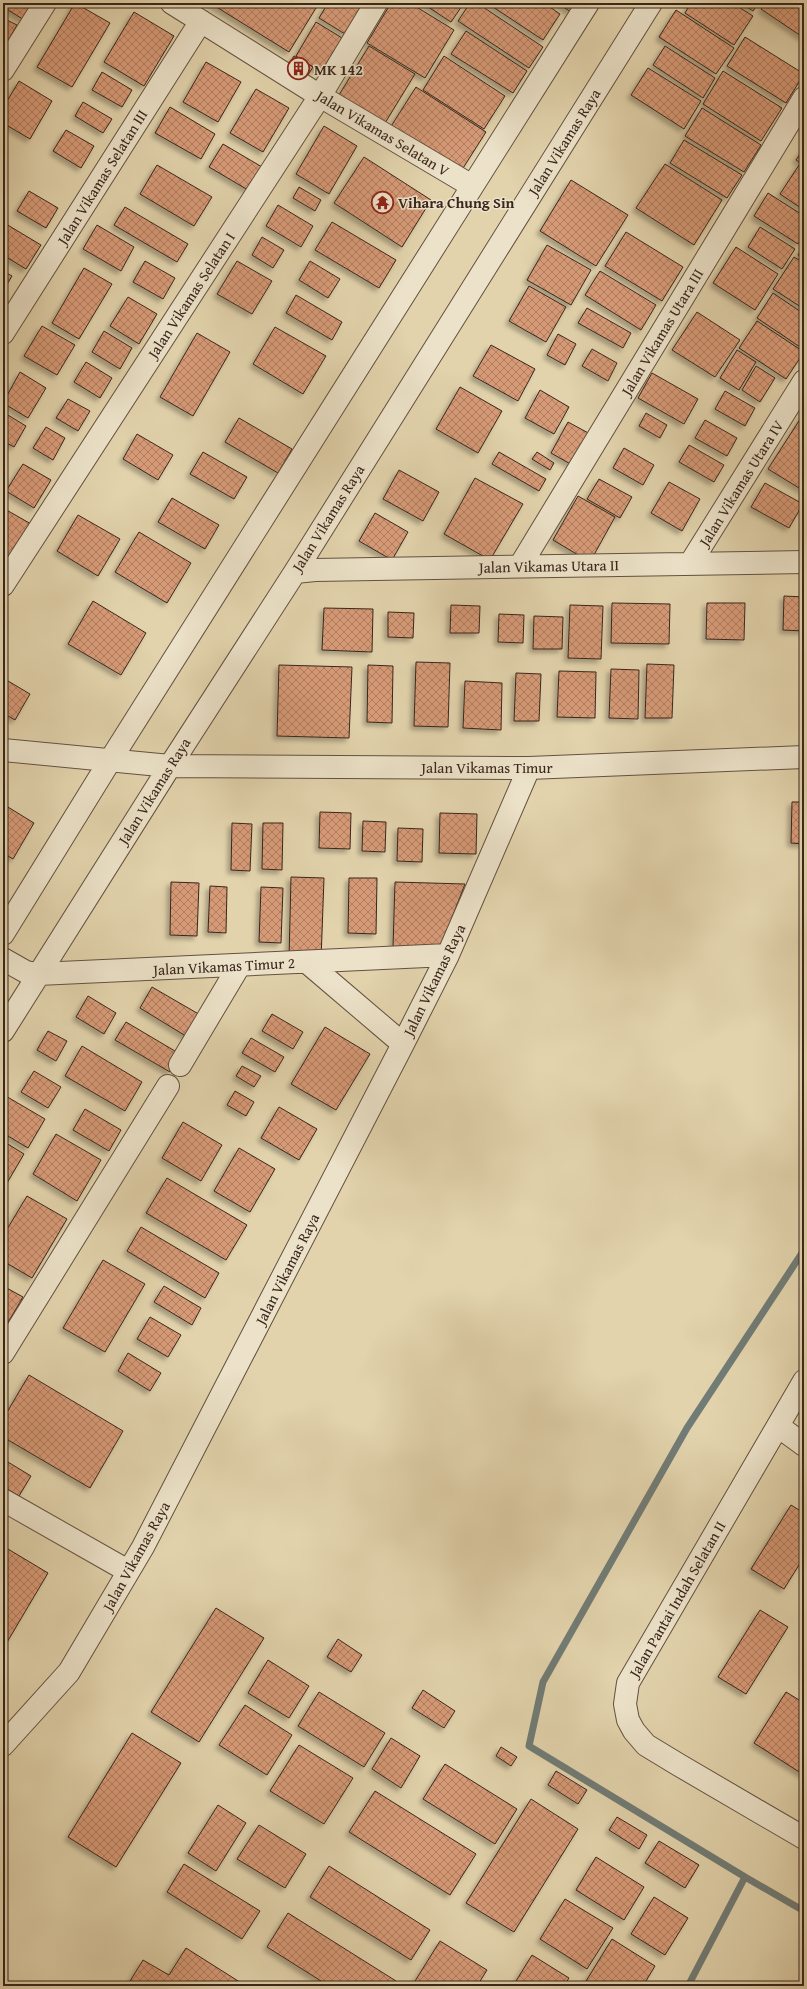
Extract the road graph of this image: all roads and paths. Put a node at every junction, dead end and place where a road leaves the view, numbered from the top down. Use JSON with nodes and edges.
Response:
{"nodes":[{"id":1,"x":45,"y":3,"type":"edge"},
{"id":2,"x":172,"y":3,"type":"edge"},
{"id":3,"x":376,"y":3,"type":"edge"},
{"id":4,"x":588,"y":3,"type":"edge"},
{"id":5,"x":651,"y":3,"type":"edge"},
{"id":6,"x":201,"y":21,"type":"junction"},
{"id":7,"x":3,"y":70,"type":"edge"},
{"id":8,"x":320,"y":96,"type":"junction"},
{"id":9,"x":804,"y":98,"type":"edge"},
{"id":10,"x":472,"y":186,"type":"junction"},
{"id":11,"x":3,"y":333,"type":"edge"},
{"id":12,"x":804,"y":381,"type":"edge"},
{"id":13,"x":804,"y":562,"type":"edge"},
{"id":14,"x":690,"y":564,"type":"junction"},
{"id":15,"x":520,"y":566,"type":"junction"},
{"id":16,"x":295,"y":572,"type":"junction"},
{"id":17,"x":6,"y":574,"type":"edge"},
{"id":18,"x":3,"y":750,"type":"edge"},
{"id":19,"x":804,"y":757,"type":"edge"},
{"id":20,"x":116,"y":760,"type":"junction"},
{"id":21,"x":162,"y":765,"type":"junction"},
{"id":22,"x":529,"y":768,"type":"junction"},
{"id":23,"x":3,"y":934,"type":"edge"},
{"id":24,"x":448,"y":955,"type":"junction"},
{"id":25,"x":3,"y":959,"type":"edge"},
{"id":26,"x":308,"y":962,"type":"junction"},
{"id":27,"x":239,"y":966,"type":"junction"},
{"id":28,"x":32,"y":973,"type":"junction"},
{"id":29,"x":3,"y":1031,"type":"edge"},
{"id":30,"x":403,"y":1044,"type":"junction"},
{"id":31,"x":180,"y":1064,"type":"dead end"},
{"id":32,"x":168,"y":1086,"type":"dead end"},
{"id":33,"x":3,"y":1353,"type":"edge"},
{"id":34,"x":804,"y":1382,"type":"edge"},
{"id":35,"x":778,"y":1426,"type":"junction"},
{"id":36,"x":804,"y":1445,"type":"edge"},
{"id":37,"x":3,"y":1500,"type":"edge"},
{"id":38,"x":128,"y":1572,"type":"junction"},
{"id":39,"x":3,"y":1744,"type":"edge"},
{"id":40,"x":804,"y":1838,"type":"edge"}],
"edges":[{"from":1,"to":7,"type":"street"},
{"from":2,"to":6,"type":"street","name":"Jalan Vikamas Selatan V"},
{"from":3,"to":8,"type":"street","name":"Jalan Vikamas Selatan I"},
{"from":4,"to":10,"type":"street"},
{"from":5,"to":16,"type":"street","name":"Jalan Vikamas Raya"},
{"from":6,"to":8,"type":"street","name":"Jalan Vikamas Selatan V"},
{"from":6,"to":11,"type":"street","name":"Jalan Vikamas Selatan III"},
{"from":8,"to":10,"type":"street","name":"Jalan Vikamas Selatan V"},
{"from":8,"to":17,"type":"street","name":"Jalan Vikamas Selatan I"},
{"from":9,"to":15,"type":"street","name":"Jalan Vikamas Utara III"},
{"from":10,"to":20,"type":"street"},
{"from":12,"to":14,"type":"street","name":"Jalan Vikamas Utara IV"},
{"from":13,"to":14,"type":"street","name":"Jalan Vikamas Utara II"},
{"from":14,"to":15,"type":"street","name":"Jalan Vikamas Utara II"},
{"from":15,"to":16,"type":"street","name":"Jalan Vikamas Utara II"},
{"from":16,"to":21,"type":"street","name":"Jalan Vikamas Raya"},
{"from":18,"to":20,"type":"street","name":"Jalan Vikamas Timur"},
{"from":19,"to":22,"type":"street","name":"Jalan Vikamas Timur"},
{"from":20,"to":21,"type":"street","name":"Jalan Vikamas Timur"},
{"from":20,"to":23,"type":"street"},
{"from":21,"to":22,"type":"street","name":"Jalan Vikamas Timur"},
{"from":21,"to":28,"type":"street","name":"Jalan Vikamas Raya"},
{"from":22,"to":24,"type":"street","name":"Jalan Vikamas Raya"},
{"from":24,"to":26,"type":"street","name":"Jalan Vikamas Timur 2"},
{"from":24,"to":30,"type":"street","name":"Jalan Vikamas Raya"},
{"from":25,"to":28,"type":"street"},
{"from":26,"to":27,"type":"street","name":"Jalan Vikamas Timur 2"},
{"from":26,"to":30,"type":"street"},
{"from":27,"to":28,"type":"street","name":"Jalan Vikamas Timur 2"},
{"from":27,"to":31,"type":"street"},
{"from":28,"to":29,"type":"street","name":"Jalan Vikamas Raya"},
{"from":30,"to":38,"type":"street","name":"Jalan Vikamas Raya"},
{"from":32,"to":33,"type":"street"},
{"from":34,"to":35,"type":"street","name":"Jalan Pantai Indah Selatan II"},
{"from":35,"to":36,"type":"street"},
{"from":35,"to":40,"type":"street","name":"Jalan Pantai Indah Selatan II"},
{"from":37,"to":38,"type":"street"},
{"from":38,"to":39,"type":"street","name":"Jalan Vikamas Raya"}]}
